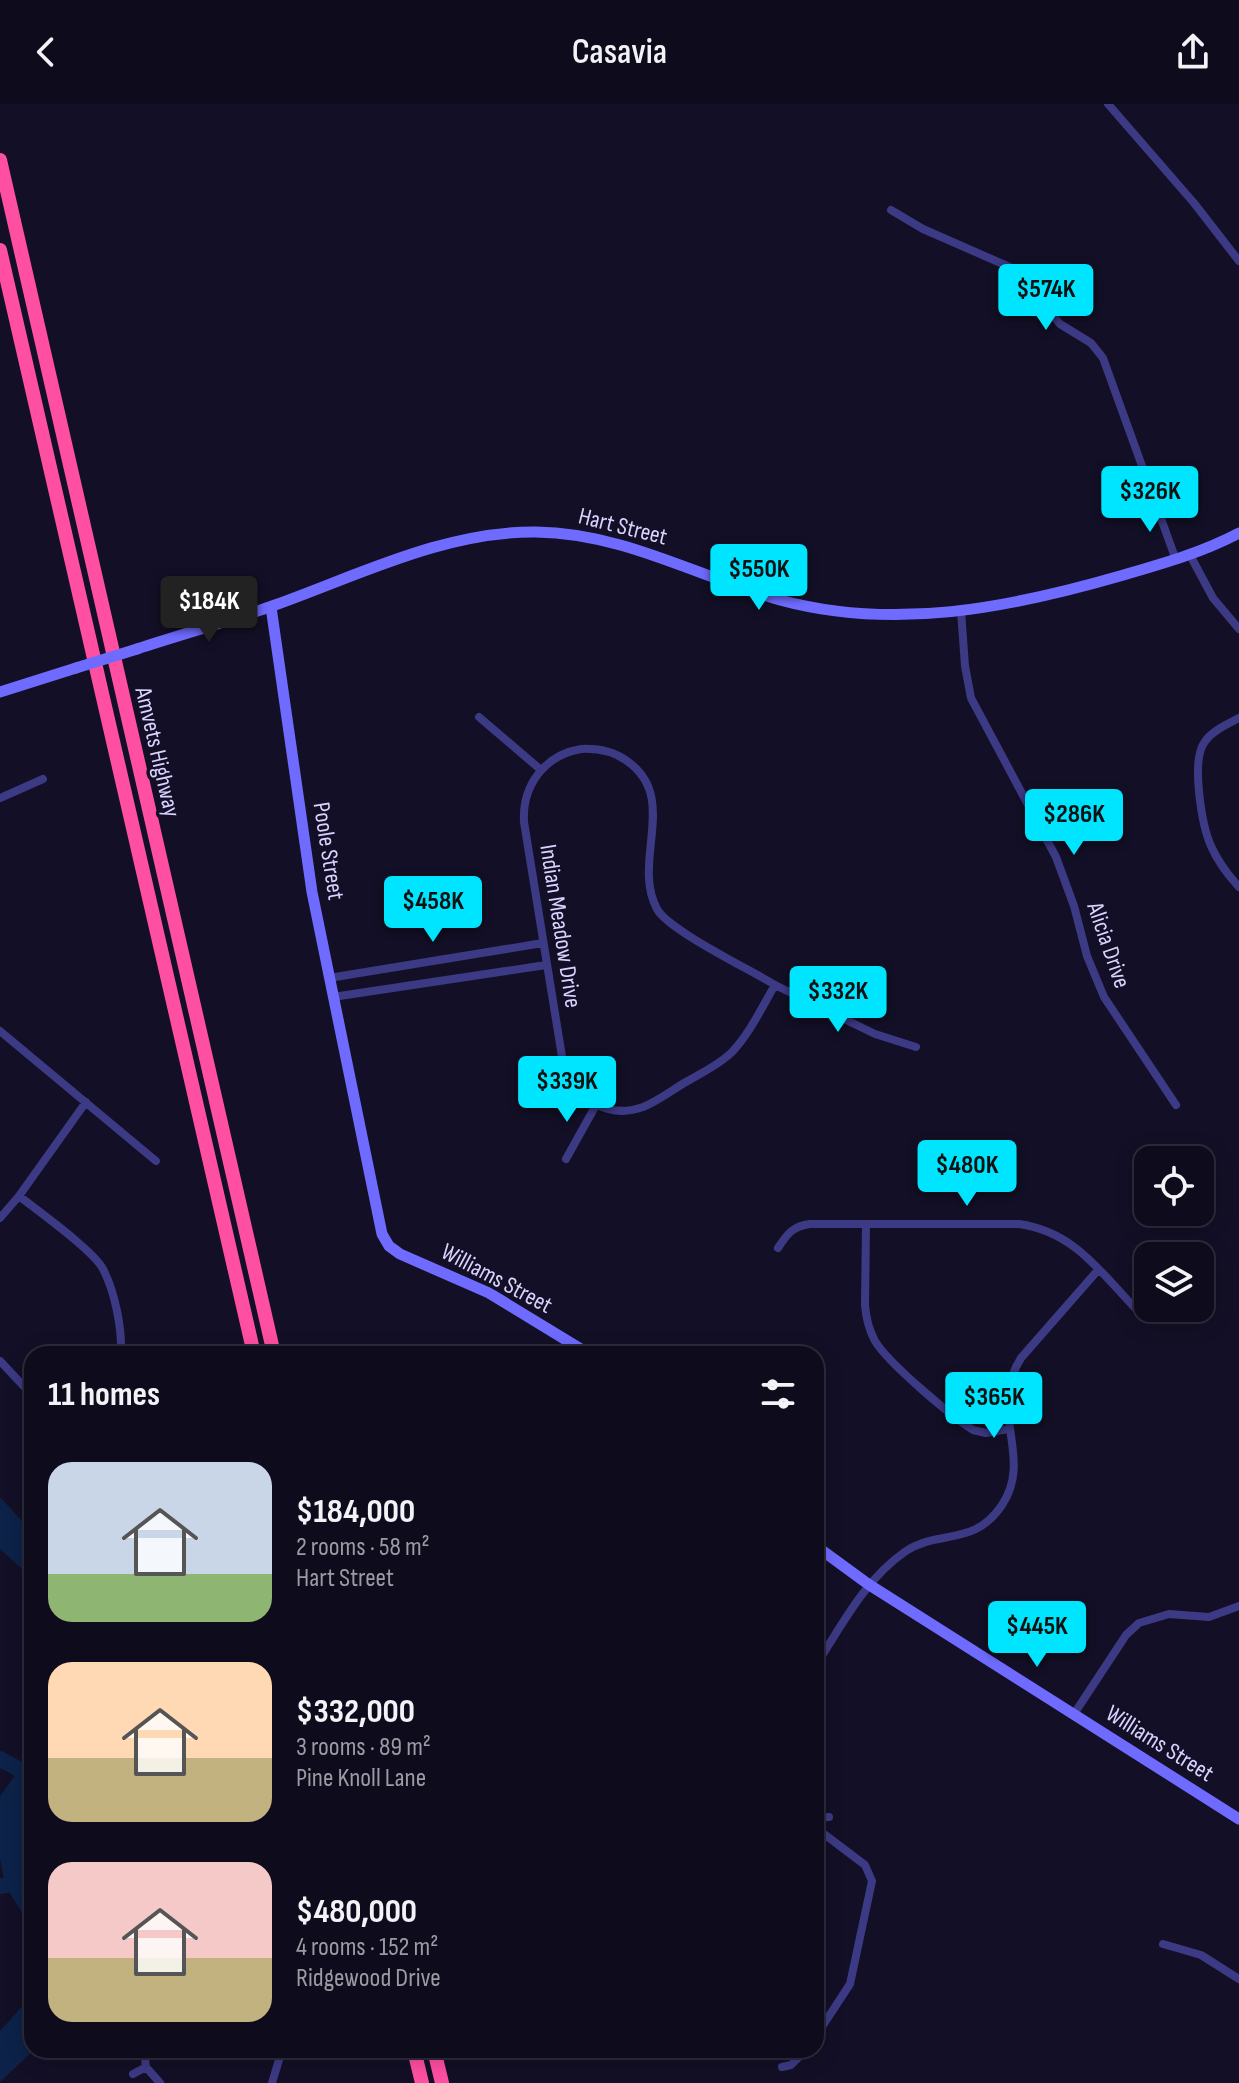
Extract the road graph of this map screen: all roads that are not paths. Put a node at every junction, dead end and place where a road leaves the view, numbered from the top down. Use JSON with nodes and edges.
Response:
{"nodes":[{"id":1,"x":1108,"y":104,"type":"edge"},
{"id":2,"x":0,"y":160,"type":"edge"},
{"id":3,"x":891,"y":210,"type":"dead end"},
{"id":4,"x":0,"y":250,"type":"edge"},
{"id":5,"x":1239,"y":261,"type":"edge"},
{"id":6,"x":1239,"y":533,"type":"edge"},
{"id":7,"x":1190,"y":555,"type":"junction"},
{"id":8,"x":1176,"y":560,"type":"junction"},
{"id":9,"x":271,"y":607,"type":"junction"},
{"id":10,"x":961,"y":611,"type":"junction"},
{"id":11,"x":1239,"y":629,"type":"edge"},
{"id":12,"x":0,"y":692,"type":"edge"},
{"id":13,"x":479,"y":717,"type":"dead end"},
{"id":14,"x":1239,"y":718,"type":"edge"},
{"id":15,"x":541,"y":770,"type":"junction"},
{"id":16,"x":43,"y":779,"type":"dead end"},
{"id":17,"x":0,"y":798,"type":"edge"},
{"id":18,"x":1239,"y":887,"type":"edge"},
{"id":19,"x":543,"y":943,"type":"junction"},
{"id":20,"x":546,"y":965,"type":"junction"},
{"id":21,"x":329,"y":978,"type":"junction"},
{"id":22,"x":775,"y":985,"type":"junction"},
{"id":23,"x":333,"y":997,"type":"junction"},
{"id":24,"x":0,"y":1031,"type":"edge"},
{"id":25,"x":916,"y":1047,"type":"dead end"},
{"id":26,"x":86,"y":1102,"type":"junction"},
{"id":27,"x":596,"y":1105,"type":"junction"},
{"id":28,"x":1176,"y":1105,"type":"dead end"},
{"id":29,"x":566,"y":1159,"type":"dead end"},
{"id":30,"x":156,"y":1161,"type":"dead end"},
{"id":31,"x":19,"y":1196,"type":"junction"},
{"id":32,"x":0,"y":1218,"type":"edge"},
{"id":33,"x":866,"y":1224,"type":"junction"},
{"id":34,"x":386,"y":1241,"type":"joint"},
{"id":35,"x":778,"y":1248,"type":"dead end"},
{"id":36,"x":1098,"y":1270,"type":"junction"},
{"id":37,"x":1134,"y":1307,"type":"edge"},
{"id":38,"x":120,"y":1346,"type":"edge"},
{"id":39,"x":252,"y":1346,"type":"edge"},
{"id":40,"x":272,"y":1346,"type":"edge"},
{"id":41,"x":576,"y":1346,"type":"edge"},
{"id":42,"x":0,"y":1361,"type":"edge"},
{"id":43,"x":24,"y":1386,"type":"edge"},
{"id":44,"x":1008,"y":1429,"type":"junction"},
{"id":45,"x":824,"y":1552,"type":"edge"},
{"id":46,"x":868,"y":1584,"type":"junction"},
{"id":47,"x":1239,"y":1606,"type":"edge"},
{"id":48,"x":824,"y":1653,"type":"edge"},
{"id":49,"x":1074,"y":1714,"type":"junction"},
{"id":50,"x":824,"y":1817,"type":"edge"},
{"id":51,"x":829,"y":1817,"type":"dead end"},
{"id":52,"x":1239,"y":1819,"type":"edge"},
{"id":53,"x":824,"y":1834,"type":"edge"},
{"id":54,"x":1163,"y":1944,"type":"dead end"},
{"id":55,"x":1239,"y":1979,"type":"edge"},
{"id":56,"x":824,"y":2024,"type":"edge"},
{"id":57,"x":145,"y":2058,"type":"edge"},
{"id":58,"x":280,"y":2058,"type":"edge"},
{"id":59,"x":416,"y":2058,"type":"edge"},
{"id":60,"x":436,"y":2058,"type":"edge"},
{"id":61,"x":798,"y":2058,"type":"edge"},
{"id":62,"x":146,"y":2067,"type":"junction"},
{"id":63,"x":782,"y":2067,"type":"dead end"},
{"id":64,"x":133,"y":2074,"type":"dead end"},
{"id":65,"x":160,"y":2083,"type":"edge"},
{"id":66,"x":272,"y":2083,"type":"edge"},
{"id":67,"x":422,"y":2083,"type":"edge"},
{"id":68,"x":442,"y":2083,"type":"edge"}],
"edges":[{"from":1,"to":5,"type":"street"},
{"from":2,"to":40,"type":"highway","name":"Amvets Highway"},
{"from":3,"to":8,"type":"street"},
{"from":4,"to":39,"type":"highway","name":"Amvets Highway"},
{"from":6,"to":7,"type":"street","name":"Hart Street"},
{"from":7,"to":8,"type":"street","name":"Hart Street"},
{"from":7,"to":11,"type":"street"},
{"from":8,"to":10,"type":"street","name":"Hart Street"},
{"from":9,"to":10,"type":"street","name":"Hart Street"},
{"from":9,"to":12,"type":"street","name":"Hart Street","bridge":true},
{"from":9,"to":21,"type":"street","name":"Poole Street"},
{"from":10,"to":28,"type":"street","name":"Alicia Drive"},
{"from":13,"to":15,"type":"street"},
{"from":14,"to":18,"type":"street"},
{"from":15,"to":19,"type":"street","name":"Indian Meadow Drive"},
{"from":15,"to":22,"type":"street"},
{"from":16,"to":17,"type":"street"},
{"from":19,"to":20,"type":"street","name":"Indian Meadow Drive"},
{"from":19,"to":21,"type":"street"},
{"from":20,"to":23,"type":"street"},
{"from":20,"to":27,"type":"street","name":"Indian Meadow Drive"},
{"from":21,"to":23,"type":"street","name":"Poole Street"},
{"from":22,"to":25,"type":"street"},
{"from":22,"to":27,"type":"street"},
{"from":23,"to":34,"type":"street","name":"Poole Street"},
{"from":24,"to":26,"type":"street"},
{"from":26,"to":30,"type":"street"},
{"from":26,"to":31,"type":"street"},
{"from":27,"to":29,"type":"street"},
{"from":31,"to":32,"type":"street"},
{"from":31,"to":38,"type":"street"},
{"from":33,"to":35,"type":"street"},
{"from":33,"to":36,"type":"street"},
{"from":33,"to":44,"type":"street"},
{"from":34,"to":41,"type":"street","name":"Williams Street"},
{"from":36,"to":37,"type":"street"},
{"from":36,"to":44,"type":"street"},
{"from":42,"to":43,"type":"street"},
{"from":44,"to":46,"type":"street"},
{"from":45,"to":46,"type":"street","name":"Williams Street"},
{"from":46,"to":48,"type":"street"},
{"from":46,"to":49,"type":"street","name":"Williams Street"},
{"from":47,"to":49,"type":"street"},
{"from":49,"to":52,"type":"street","name":"Williams Street"},
{"from":50,"to":51,"type":"street"},
{"from":53,"to":56,"type":"street"},
{"from":54,"to":55,"type":"street"},
{"from":57,"to":62,"type":"street"},
{"from":58,"to":66,"type":"street"},
{"from":59,"to":67,"type":"highway"},
{"from":60,"to":68,"type":"highway"},
{"from":61,"to":63,"type":"street"},
{"from":62,"to":64,"type":"street"},
{"from":62,"to":65,"type":"street"}]}
